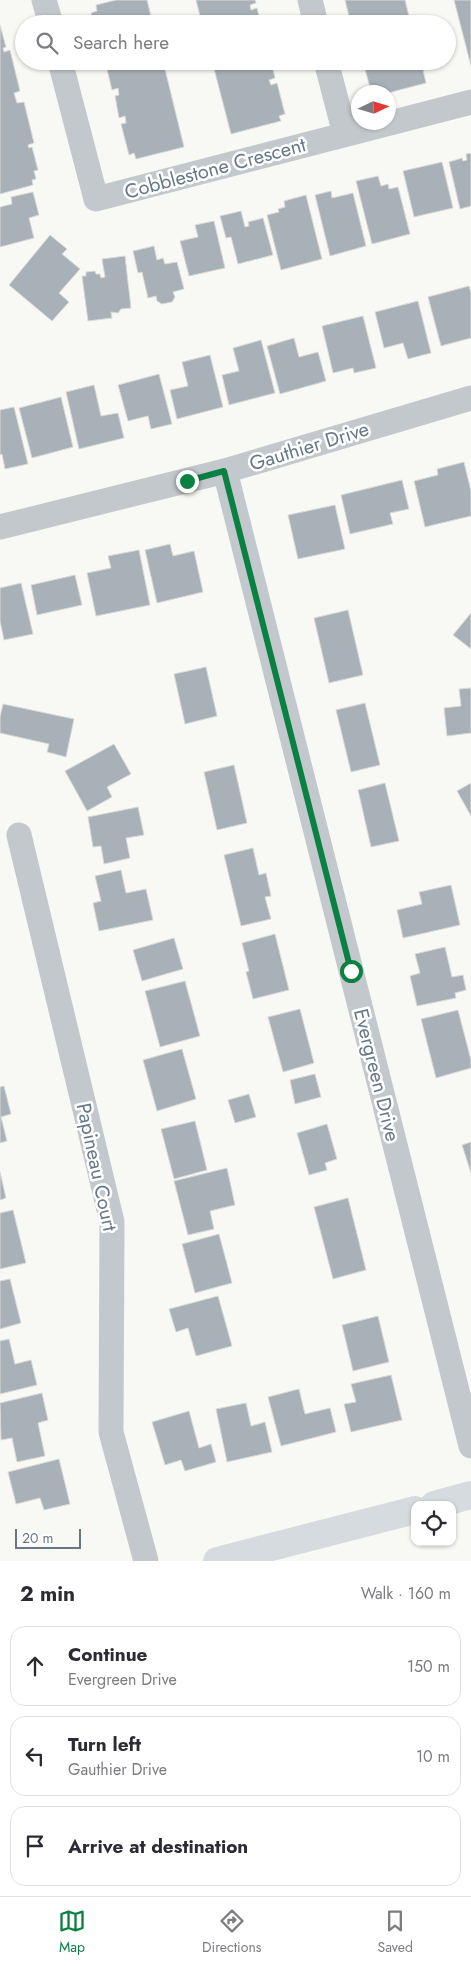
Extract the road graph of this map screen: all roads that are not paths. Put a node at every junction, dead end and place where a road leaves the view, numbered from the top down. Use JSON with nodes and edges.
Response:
{"nodes":[{"id":1,"x":44,"y":0,"type":"edge"},
{"id":2,"x":310,"y":0,"type":"edge"},
{"id":3,"x":48,"y":15,"type":"edge"},
{"id":4,"x":314,"y":15,"type":"edge"},
{"id":5,"x":62,"y":70,"type":"edge"},
{"id":6,"x":328,"y":70,"type":"edge"},
{"id":7,"x":471,"y":102,"type":"edge"},
{"id":8,"x":345,"y":134,"type":"junction"},
{"id":9,"x":471,"y":398,"type":"edge"},
{"id":10,"x":224,"y":471,"type":"junction"},
{"id":11,"x":0,"y":527,"type":"edge"},
{"id":12,"x":19,"y":835,"type":"dead end"},
{"id":13,"x":471,"y":1446,"type":"edge"},
{"id":14,"x":471,"y":1495,"type":"edge"},
{"id":15,"x":449,"y":1501,"type":"edge"},
{"id":16,"x":411,"y":1511,"type":"edge"},
{"id":17,"x":227,"y":1560,"type":"edge"},
{"id":18,"x":146,"y":1561,"type":"edge"}],
"edges":[{"from":1,"to":3,"type":"street"},
{"from":2,"to":4,"type":"street"},
{"from":5,"to":8,"type":"street","name":"Cobblestone Crescent"},
{"from":6,"to":8,"type":"street"},
{"from":7,"to":8,"type":"street","name":"Cobblestone Crescent"},
{"from":9,"to":10,"type":"street","name":"Gauthier Drive"},
{"from":10,"to":11,"type":"street","name":"Gauthier Drive"},
{"from":10,"to":13,"type":"street","name":"Evergreen Drive"},
{"from":12,"to":18,"type":"street","name":"Papineau Court"},
{"from":14,"to":15,"type":"main road"},
{"from":16,"to":17,"type":"main road"}]}
